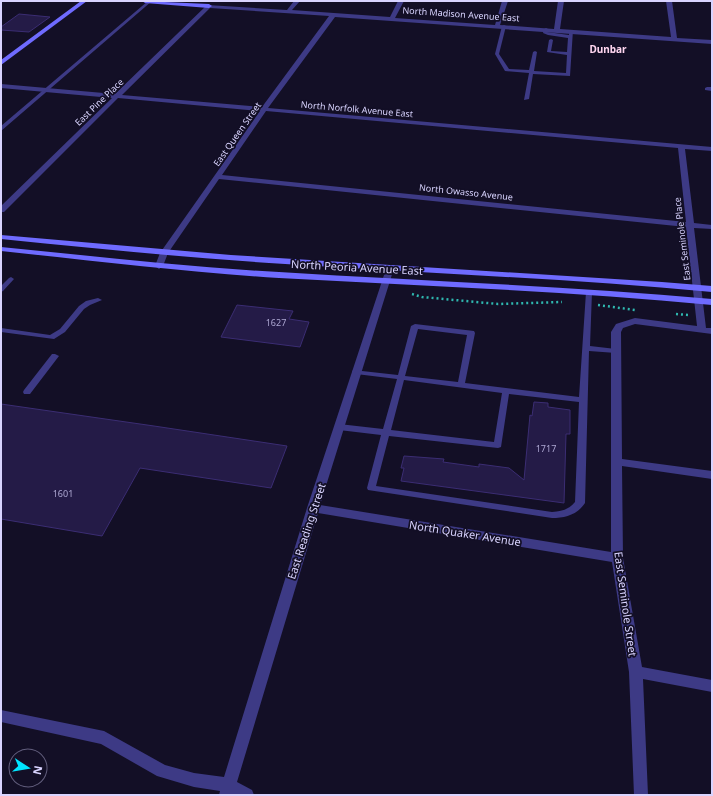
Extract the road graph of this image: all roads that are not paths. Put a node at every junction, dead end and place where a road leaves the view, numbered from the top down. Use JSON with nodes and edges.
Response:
{"nodes":[{"id":1,"x":84,"y":1,"type":"edge"},
{"id":2,"x":145,"y":1,"type":"edge"},
{"id":3,"x":150,"y":1,"type":"edge"},
{"id":4,"x":297,"y":1,"type":"edge"},
{"id":5,"x":401,"y":1,"type":"edge"},
{"id":6,"x":505,"y":1,"type":"edge"},
{"id":7,"x":561,"y":1,"type":"edge"},
{"id":8,"x":669,"y":1,"type":"edge"},
{"id":9,"x":192,"y":3,"type":"edge"},
{"id":10,"x":209,"y":6,"type":"junction"},
{"id":11,"x":289,"y":11,"type":"junction"},
{"id":12,"x":334,"y":15,"type":"junction"},
{"id":13,"x":392,"y":19,"type":"junction"},
{"id":14,"x":497,"y":26,"type":"junction"},
{"id":15,"x":504,"y":26,"type":"junction"},
{"id":16,"x":546,"y":30,"type":"junction"},
{"id":17,"x":557,"y":30,"type":"junction"},
{"id":18,"x":570,"y":34,"type":"junction"},
{"id":19,"x":551,"y":37,"type":"junction"},
{"id":20,"x":674,"y":39,"type":"junction"},
{"id":21,"x":712,"y":42,"type":"edge"},
{"id":22,"x":535,"y":52,"type":"dead end"},
{"id":23,"x":569,"y":54,"type":"junction"},
{"id":24,"x":1,"y":64,"type":"edge"},
{"id":25,"x":531,"y":72,"type":"junction"},
{"id":26,"x":1,"y":86,"type":"edge"},
{"id":27,"x":46,"y":90,"type":"junction"},
{"id":28,"x":116,"y":97,"type":"junction"},
{"id":29,"x":526,"y":99,"type":"dead end"},
{"id":30,"x":264,"y":110,"type":"junction"},
{"id":31,"x":1,"y":129,"type":"edge"},
{"id":32,"x":681,"y":146,"type":"junction"},
{"id":33,"x":712,"y":149,"type":"edge"},
{"id":34,"x":218,"y":177,"type":"junction"},
{"id":35,"x":1,"y":210,"type":"edge"},
{"id":36,"x":690,"y":225,"type":"junction"},
{"id":37,"x":712,"y":227,"type":"edge"},
{"id":38,"x":1,"y":236,"type":"edge"},
{"id":39,"x":1,"y":249,"type":"edge"},
{"id":40,"x":164,"y":253,"type":"junction"},
{"id":41,"x":159,"y":266,"type":"junction"},
{"id":42,"x":390,"y":268,"type":"junction"},
{"id":43,"x":11,"y":279,"type":"dead end"},
{"id":44,"x":386,"y":280,"type":"junction"},
{"id":45,"x":698,"y":287,"type":"junction"},
{"id":46,"x":712,"y":289,"type":"edge"},
{"id":47,"x":1,"y":290,"type":"edge"},
{"id":48,"x":589,"y":292,"type":"junction"},
{"id":49,"x":98,"y":300,"type":"dead end"},
{"id":50,"x":699,"y":300,"type":"junction"},
{"id":51,"x":712,"y":302,"type":"edge"},
{"id":52,"x":1,"y":330,"type":"edge"},
{"id":53,"x":702,"y":330,"type":"junction"},
{"id":54,"x":712,"y":331,"type":"edge"},
{"id":55,"x":587,"y":348,"type":"junction"},
{"id":56,"x":616,"y":351,"type":"junction"},
{"id":57,"x":55,"y":356,"type":"dead end"},
{"id":58,"x":356,"y":372,"type":"junction"},
{"id":59,"x":401,"y":378,"type":"junction"},
{"id":60,"x":461,"y":385,"type":"junction"},
{"id":61,"x":506,"y":390,"type":"junction"},
{"id":62,"x":27,"y":392,"type":"dead end"},
{"id":63,"x":582,"y":400,"type":"junction"},
{"id":64,"x":339,"y":427,"type":"junction"},
{"id":65,"x":386,"y":432,"type":"junction"},
{"id":66,"x":618,"y":462,"type":"junction"},
{"id":67,"x":712,"y":475,"type":"edge"},
{"id":68,"x":314,"y":508,"type":"junction"},
{"id":69,"x":618,"y":558,"type":"junction"},
{"id":70,"x":636,"y":672,"type":"junction"},
{"id":71,"x":712,"y":686,"type":"edge"},
{"id":72,"x":1,"y":716,"type":"edge"},
{"id":73,"x":227,"y":790,"type":"edge"},
{"id":74,"x":247,"y":795,"type":"edge"},
{"id":75,"x":641,"y":795,"type":"edge"}],
"edges":[{"from":1,"to":24,"type":"main road"},
{"from":2,"to":3,"type":"main road"},
{"from":3,"to":9,"type":"main road"},
{"from":3,"to":27,"type":"lane"},
{"from":4,"to":11,"type":"street"},
{"from":5,"to":13,"type":"street"},
{"from":6,"to":14,"type":"street"},
{"from":7,"to":17,"type":"street"},
{"from":8,"to":20,"type":"street"},
{"from":9,"to":10,"type":"main road"},
{"from":10,"to":11,"type":"street","name":"North Madison Avenue East"},
{"from":10,"to":28,"type":"street","name":"East Pine Place"},
{"from":11,"to":12,"type":"street","name":"North Madison Avenue East"},
{"from":12,"to":13,"type":"street","name":"North Madison Avenue East"},
{"from":12,"to":30,"type":"street","name":"East Queen Street"},
{"from":13,"to":14,"type":"street","name":"North Madison Avenue East"},
{"from":14,"to":15,"type":"street","name":"North Madison Avenue East"},
{"from":15,"to":16,"type":"street","name":"North Madison Avenue East"},
{"from":15,"to":25,"type":"lane"},
{"from":16,"to":17,"type":"street","name":"North Madison Avenue East"},
{"from":16,"to":19,"type":"lane"},
{"from":17,"to":18,"type":"street","name":"North Madison Avenue East"},
{"from":18,"to":19,"type":"lane"},
{"from":18,"to":20,"type":"street","name":"North Madison Avenue East"},
{"from":18,"to":23,"type":"lane"},
{"from":19,"to":23,"type":"lane"},
{"from":20,"to":21,"type":"street","name":"North Madison Avenue East"},
{"from":22,"to":25,"type":"lane"},
{"from":23,"to":25,"type":"lane"},
{"from":25,"to":29,"type":"lane"},
{"from":26,"to":27,"type":"street","name":"North Norfolk Avenue East"},
{"from":27,"to":28,"type":"street","name":"North Norfolk Avenue East"},
{"from":27,"to":31,"type":"lane"},
{"from":28,"to":30,"type":"street","name":"North Norfolk Avenue East"},
{"from":28,"to":35,"type":"street","name":"East Pine Place"},
{"from":30,"to":32,"type":"street","name":"North Norfolk Avenue East"},
{"from":30,"to":34,"type":"street","name":"East Queen Street"},
{"from":32,"to":33,"type":"street","name":"North Norfolk Avenue East"},
{"from":32,"to":36,"type":"street","name":"East Seminole Place"},
{"from":34,"to":36,"type":"street","name":"North Owasso Avenue"},
{"from":34,"to":40,"type":"street","name":"East Queen Street"},
{"from":36,"to":37,"type":"street","name":"North Owasso Avenue"},
{"from":36,"to":45,"type":"street","name":"East Seminole Place"},
{"from":38,"to":40,"type":"main road","name":"North Peoria Avenue East"},
{"from":39,"to":41,"type":"main road","name":"North Peoria Avenue East"},
{"from":40,"to":41,"type":"street","name":"East Queen Street"},
{"from":40,"to":42,"type":"main road","name":"North Peoria Avenue East"},
{"from":41,"to":44,"type":"main road","name":"North Peoria Avenue East"},
{"from":42,"to":44,"type":"street","name":"East Reading Street"},
{"from":42,"to":45,"type":"main road","name":"North Peoria Avenue East"},
{"from":43,"to":47,"type":"lane"},
{"from":44,"to":48,"type":"main road","name":"North Peoria Avenue East"},
{"from":44,"to":58,"type":"street","name":"East Reading Street"},
{"from":45,"to":46,"type":"main road","name":"North Peoria Avenue East"},
{"from":45,"to":50,"type":"street","name":"East Seminole Place"},
{"from":48,"to":50,"type":"main road","name":"North Peoria Avenue East"},
{"from":48,"to":55,"type":"lane"},
{"from":49,"to":52,"type":"lane"},
{"from":50,"to":51,"type":"main road","name":"North Peoria Avenue East"},
{"from":50,"to":53,"type":"street","name":"East Seminole Place"},
{"from":53,"to":54,"type":"street"},
{"from":53,"to":56,"type":"street","name":"East Seminole Street"},
{"from":55,"to":56,"type":"lane"},
{"from":55,"to":63,"type":"lane"},
{"from":56,"to":66,"type":"street","name":"East Seminole Street"},
{"from":57,"to":62,"type":"lane"},
{"from":58,"to":59,"type":"lane"},
{"from":58,"to":64,"type":"street","name":"East Reading Street"},
{"from":59,"to":60,"type":"lane"},
{"from":59,"to":60,"type":"lane"},
{"from":59,"to":65,"type":"lane"},
{"from":60,"to":61,"type":"lane"},
{"from":61,"to":63,"type":"lane"},
{"from":61,"to":65,"type":"lane"},
{"from":63,"to":65,"type":"lane"},
{"from":64,"to":65,"type":"lane"},
{"from":64,"to":68,"type":"street","name":"East Reading Street"},
{"from":66,"to":67,"type":"street"},
{"from":66,"to":69,"type":"street","name":"East Seminole Street"},
{"from":68,"to":69,"type":"street","name":"North Quaker Avenue"},
{"from":68,"to":73,"type":"street","name":"East Reading Street"},
{"from":69,"to":70,"type":"street","name":"East Seminole Street"},
{"from":70,"to":71,"type":"street"},
{"from":70,"to":75,"type":"street","name":"East Seminole Street"},
{"from":72,"to":73,"type":"street"},
{"from":73,"to":74,"type":"street"}]}
